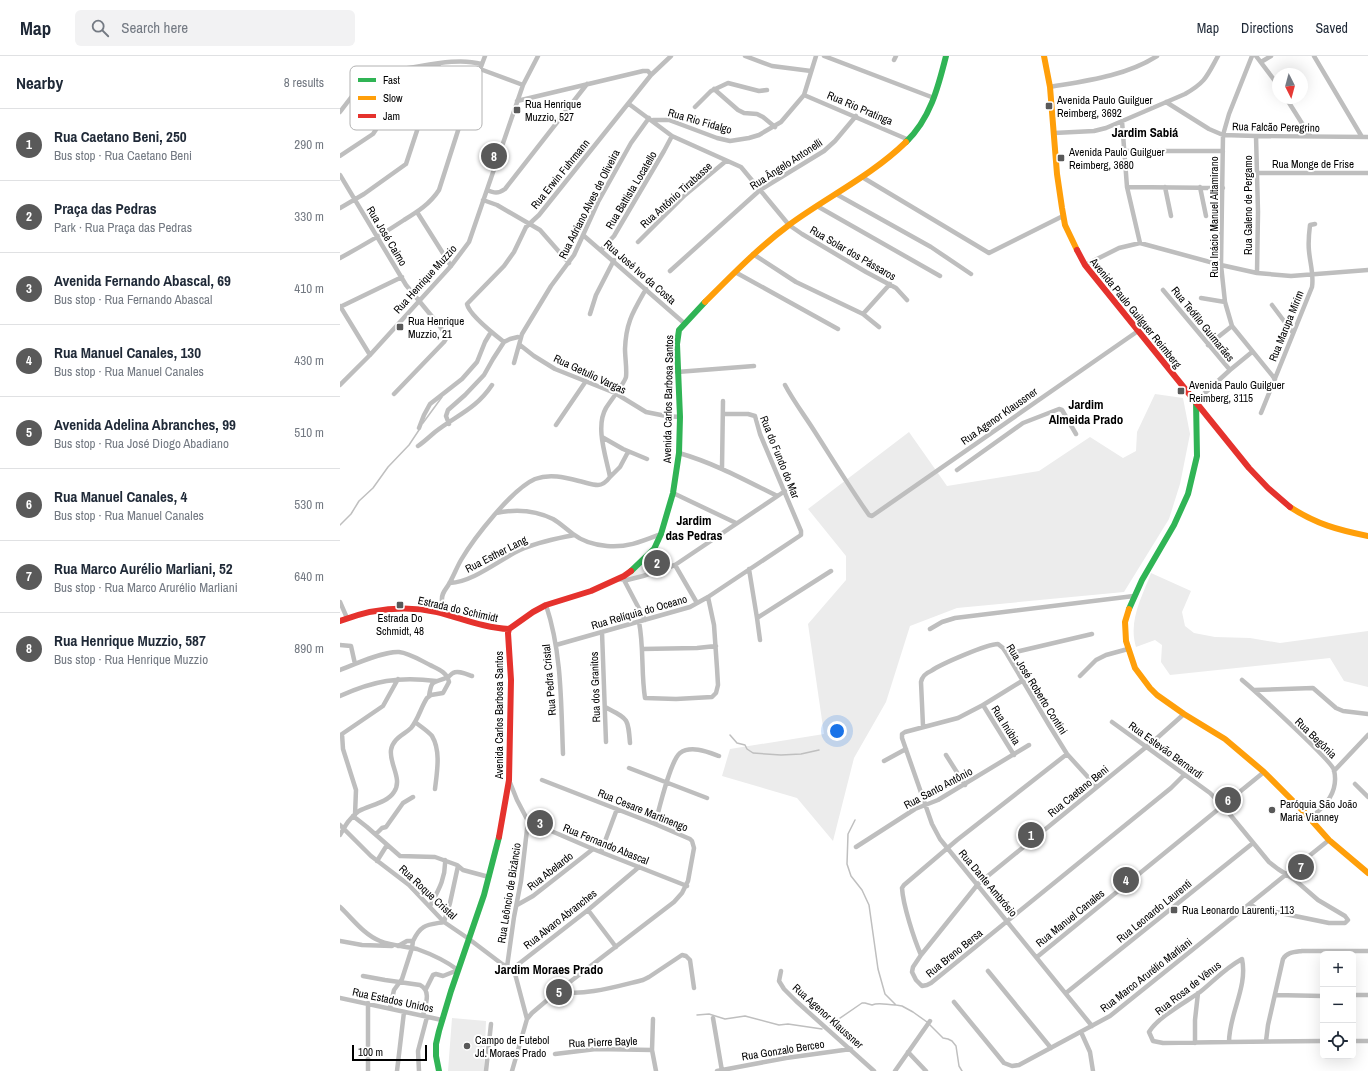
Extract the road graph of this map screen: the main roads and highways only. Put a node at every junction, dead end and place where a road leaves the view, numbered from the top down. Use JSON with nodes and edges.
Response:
{"nodes":[{"id":1,"x":946,"y":56,"type":"edge"},
{"id":2,"x":1044,"y":56,"type":"edge"},
{"id":3,"x":1196,"y":401,"type":"junction"},
{"id":4,"x":1368,"y":536,"type":"edge"},
{"id":5,"x":340,"y":621,"type":"edge"},
{"id":6,"x":508,"y":631,"type":"junction"},
{"id":7,"x":1368,"y":873,"type":"edge"},
{"id":8,"x":438,"y":1071,"type":"edge"}],
"edges":[{"from":1,"to":6,"type":"main road","name":"Avenida Carlos Barbosa Santos"},
{"from":2,"to":3,"type":"main road","name":"Avenida Paulo Guilguer Reimberg"},
{"from":3,"to":4,"type":"main road","name":"Avenida Paulo Guilguer Reimberg"},
{"from":3,"to":7,"type":"main road"},
{"from":5,"to":6,"type":"main road","name":"Estrada do Schimidt"},
{"from":6,"to":8,"type":"main road","name":"Avenida Carlos Barbosa Santos"}]}
